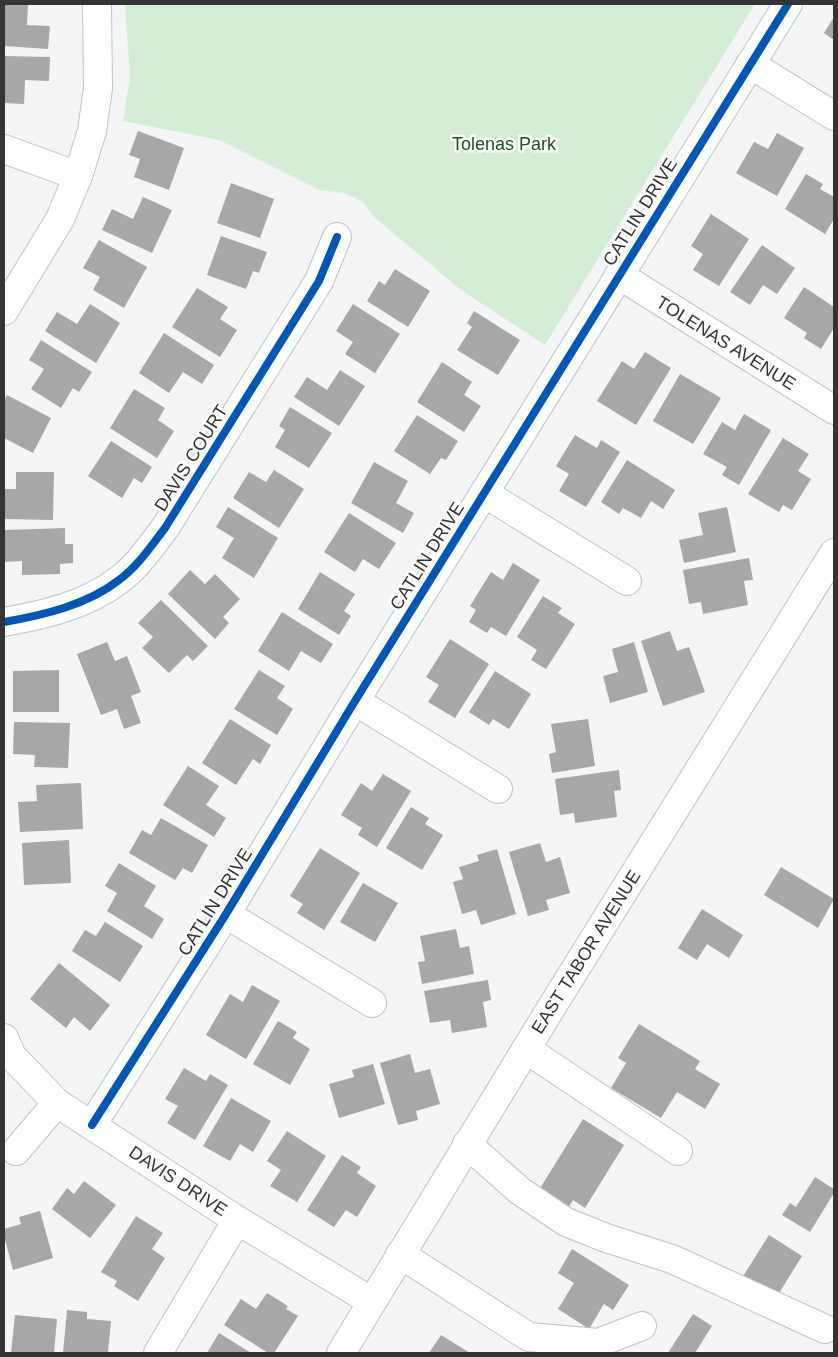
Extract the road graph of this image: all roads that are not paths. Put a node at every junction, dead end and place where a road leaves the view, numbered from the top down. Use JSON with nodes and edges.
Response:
{"nodes":[{"id":1,"x":97,"y":4,"type":"edge"},
{"id":2,"x":788,"y":4,"type":"edge"},
{"id":3,"x":750,"y":64,"type":"junction"},
{"id":4,"x":834,"y":116,"type":"edge"},
{"id":5,"x":4,"y":149,"type":"edge"},
{"id":6,"x":78,"y":176,"type":"junction"},
{"id":7,"x":337,"y":237,"type":"dead end"},
{"id":8,"x":618,"y":275,"type":"junction"},
{"id":9,"x":4,"y":312,"type":"edge"},
{"id":10,"x":834,"y":410,"type":"edge"},
{"id":11,"x":484,"y":493,"type":"junction"},
{"id":12,"x":834,"y":553,"type":"edge"},
{"id":13,"x":627,"y":581,"type":"dead end"},
{"id":14,"x":4,"y":622,"type":"edge"},
{"id":15,"x":355,"y":701,"type":"junction"},
{"id":16,"x":498,"y":789,"type":"dead end"},
{"id":17,"x":226,"y":914,"type":"junction"},
{"id":18,"x":372,"y":1003,"type":"dead end"},
{"id":19,"x":4,"y":1038,"type":"edge"},
{"id":20,"x":526,"y":1049,"type":"junction"},
{"id":21,"x":57,"y":1103,"type":"junction"},
{"id":22,"x":92,"y":1125,"type":"junction"},
{"id":23,"x":467,"y":1144,"type":"junction"},
{"id":24,"x":16,"y":1151,"type":"dead end"},
{"id":25,"x":678,"y":1151,"type":"dead end"},
{"id":26,"x":237,"y":1220,"type":"junction"},
{"id":27,"x":400,"y":1254,"type":"junction"},
{"id":28,"x":371,"y":1301,"type":"junction"},
{"id":29,"x":642,"y":1326,"type":"dead end"},
{"id":30,"x":825,"y":1329,"type":"dead end"},
{"id":31,"x":158,"y":1353,"type":"edge"},
{"id":32,"x":341,"y":1353,"type":"edge"}],
"edges":[{"from":1,"to":6,"type":"street"},
{"from":2,"to":3,"type":"street","name":"CATLIN DRIVE"},
{"from":3,"to":4,"type":"street"},
{"from":3,"to":8,"type":"street","name":"CATLIN DRIVE"},
{"from":5,"to":6,"type":"street"},
{"from":6,"to":9,"type":"street"},
{"from":7,"to":14,"type":"street","name":"DAVIS COURT"},
{"from":8,"to":10,"type":"street","name":"TOLENAS AVENUE"},
{"from":8,"to":11,"type":"street","name":"CATLIN DRIVE"},
{"from":11,"to":13,"type":"street"},
{"from":11,"to":15,"type":"street","name":"CATLIN DRIVE"},
{"from":12,"to":20,"type":"street","name":"EAST TABOR AVENUE"},
{"from":15,"to":16,"type":"street"},
{"from":15,"to":17,"type":"street","name":"CATLIN DRIVE"},
{"from":17,"to":18,"type":"street"},
{"from":17,"to":22,"type":"street","name":"CATLIN DRIVE"},
{"from":19,"to":21,"type":"street","name":"DAVIS DRIVE"},
{"from":20,"to":23,"type":"street","name":"EAST TABOR AVENUE"},
{"from":20,"to":25,"type":"street"},
{"from":21,"to":22,"type":"street","name":"DAVIS DRIVE"},
{"from":21,"to":24,"type":"street"},
{"from":22,"to":26,"type":"street","name":"DAVIS DRIVE"},
{"from":23,"to":27,"type":"street","name":"EAST TABOR AVENUE"},
{"from":23,"to":30,"type":"street"},
{"from":26,"to":28,"type":"street","name":"DAVIS DRIVE"},
{"from":26,"to":31,"type":"street"},
{"from":27,"to":28,"type":"street","name":"EAST TABOR AVENUE"},
{"from":27,"to":29,"type":"street"},
{"from":28,"to":32,"type":"street","name":"EAST TABOR AVENUE"}]}
